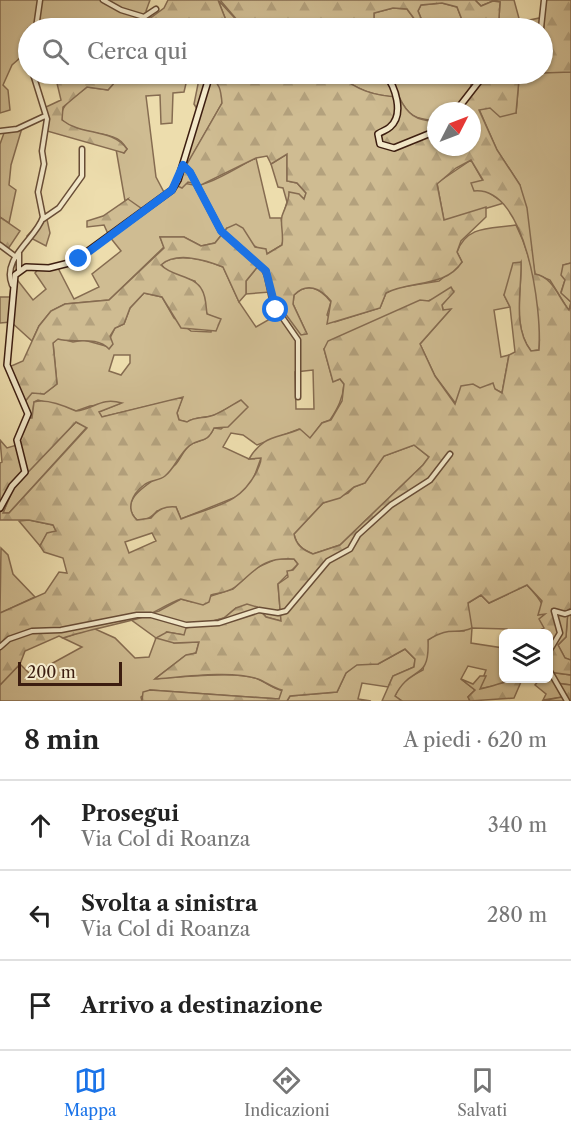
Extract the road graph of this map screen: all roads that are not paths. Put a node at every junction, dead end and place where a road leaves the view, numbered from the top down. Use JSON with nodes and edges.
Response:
{"nodes":[{"id":1,"x":40,"y":0,"type":"edge"},
{"id":2,"x":103,"y":0,"type":"edge"},
{"id":3,"x":544,"y":0,"type":"edge"},
{"id":4,"x":156,"y":9,"type":"dead end"},
{"id":5,"x":37,"y":18,"type":"edge"},
{"id":6,"x":542,"y":18,"type":"edge"},
{"id":7,"x":36,"y":84,"type":"edge"},
{"id":8,"x":207,"y":84,"type":"edge"},
{"id":9,"x":389,"y":84,"type":"edge"},
{"id":10,"x":477,"y":84,"type":"edge"},
{"id":11,"x":463,"y":102,"type":"edge"},
{"id":12,"x":45,"y":116,"type":"junction"},
{"id":13,"x":0,"y":131,"type":"edge"},
{"id":14,"x":427,"y":135,"type":"edge"},
{"id":15,"x":82,"y":149,"type":"dead end"},
{"id":16,"x":183,"y":165,"type":"junction"},
{"id":17,"x":43,"y":219,"type":"junction"},
{"id":18,"x":0,"y":245,"type":"edge"},
{"id":19,"x":19,"y":251,"type":"junction"},
{"id":20,"x":16,"y":257,"type":"junction"},
{"id":21,"x":19,"y":270,"type":"junction"},
{"id":22,"x":12,"y":285,"type":"junction"},
{"id":23,"x":298,"y":397,"type":"dead end"},
{"id":24,"x":450,"y":454,"type":"dead end"},
{"id":25,"x":0,"y":508,"type":"edge"},
{"id":26,"x":571,"y":612,"type":"edge"},
{"id":27,"x":553,"y":646,"type":"edge"},
{"id":28,"x":0,"y":647,"type":"edge"},
{"id":29,"x":553,"y":675,"type":"edge"},
{"id":30,"x":567,"y":701,"type":"edge"}],
"edges":[{"from":1,"to":5,"type":"street"},
{"from":2,"to":4,"type":"street"},
{"from":3,"to":6,"type":"street"},
{"from":7,"to":12,"type":"street"},
{"from":8,"to":16,"type":"street"},
{"from":9,"to":14,"type":"street"},
{"from":10,"to":11,"type":"street"},
{"from":12,"to":13,"type":"street"},
{"from":12,"to":17,"type":"street"},
{"from":15,"to":17,"type":"street"},
{"from":16,"to":21,"type":"street"},
{"from":16,"to":23,"type":"street"},
{"from":17,"to":19,"type":"street"},
{"from":18,"to":20,"type":"street"},
{"from":19,"to":20,"type":"street"},
{"from":19,"to":21,"type":"street"},
{"from":20,"to":22,"type":"street"},
{"from":21,"to":22,"type":"street"},
{"from":22,"to":25,"type":"street"},
{"from":24,"to":28,"type":"street"},
{"from":26,"to":27,"type":"street"},
{"from":29,"to":30,"type":"street"}]}
